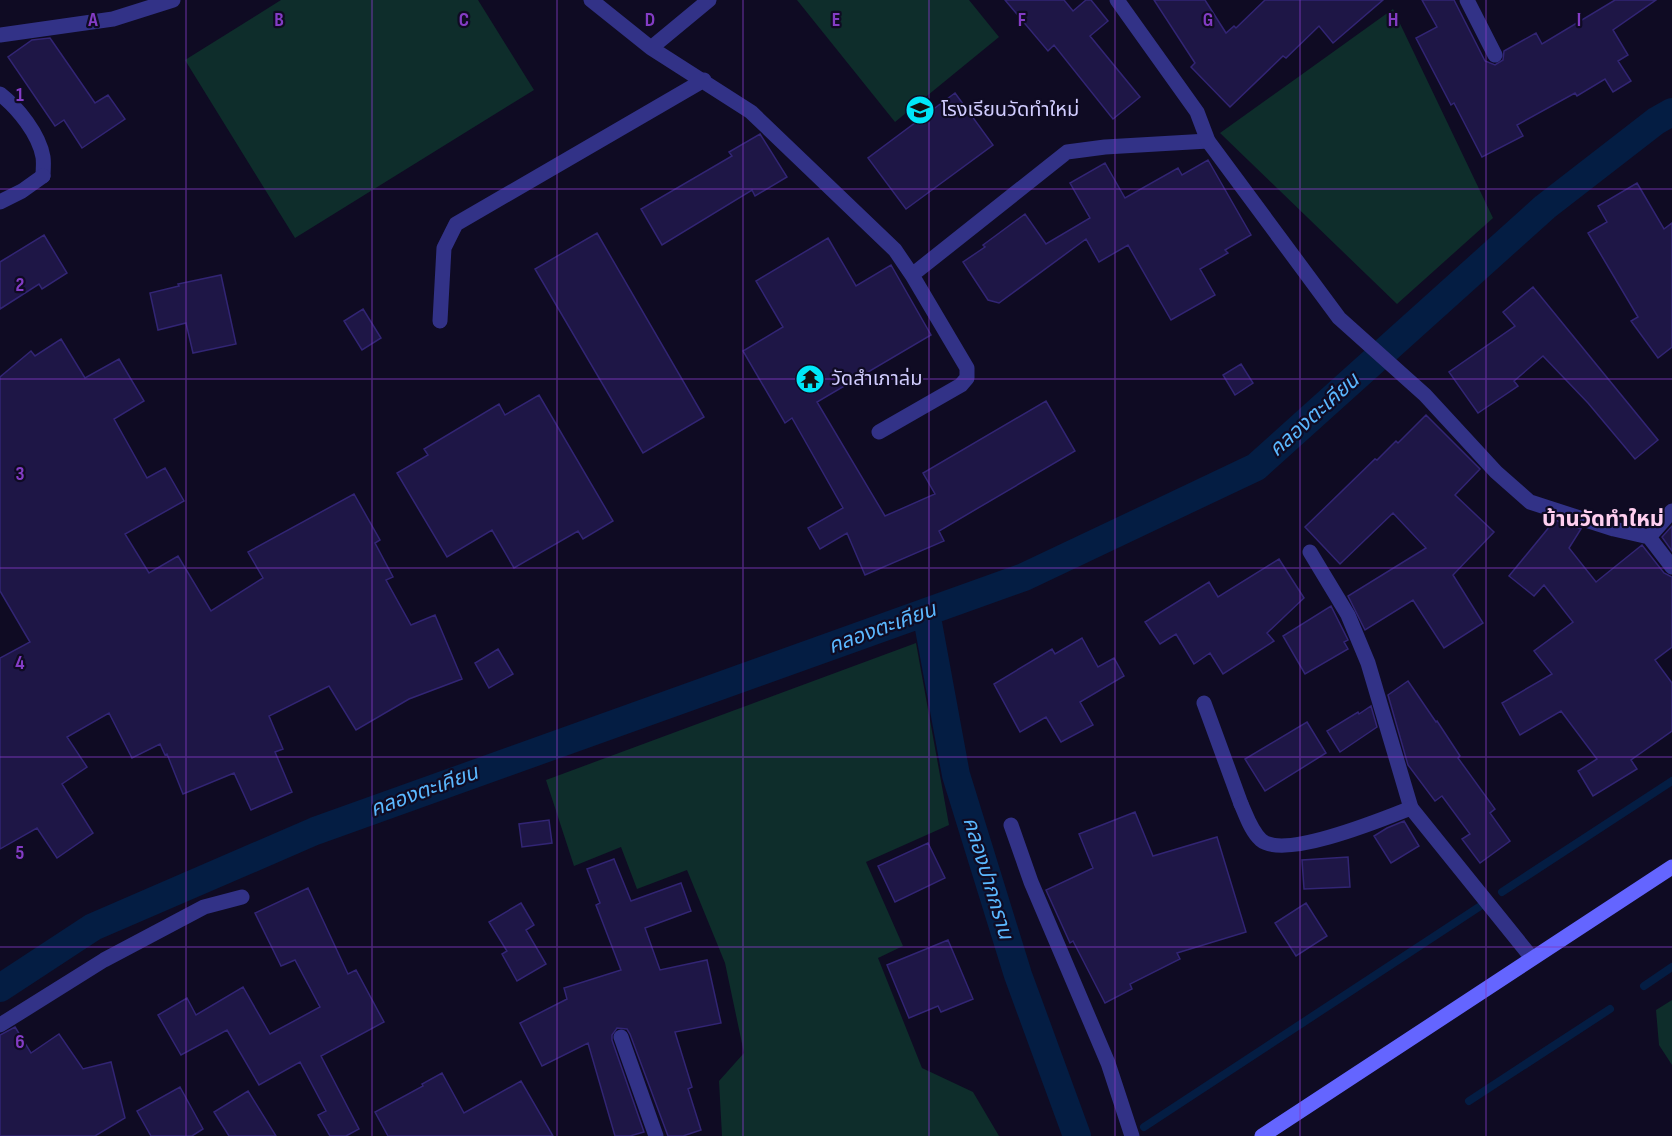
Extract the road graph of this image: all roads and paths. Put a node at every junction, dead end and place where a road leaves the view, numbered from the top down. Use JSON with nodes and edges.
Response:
{"nodes":[{"id":1,"x":173,"y":0,"type":"edge"},
{"id":2,"x":591,"y":0,"type":"edge"},
{"id":3,"x":709,"y":0,"type":"edge"},
{"id":4,"x":1117,"y":0,"type":"edge"},
{"id":5,"x":1467,"y":0,"type":"edge"},
{"id":6,"x":0,"y":35,"type":"edge"},
{"id":7,"x":651,"y":48,"type":"junction"},
{"id":8,"x":1495,"y":55,"type":"dead end"},
{"id":9,"x":704,"y":80,"type":"junction"},
{"id":10,"x":0,"y":94,"type":"edge"},
{"id":11,"x":1208,"y":141,"type":"junction"},
{"id":12,"x":0,"y":202,"type":"edge"},
{"id":13,"x":912,"y":275,"type":"junction"},
{"id":14,"x":440,"y":321,"type":"dead end"},
{"id":15,"x":879,"y":432,"type":"dead end"},
{"id":16,"x":1672,"y":511,"type":"edge"},
{"id":17,"x":1649,"y":537,"type":"junction"},
{"id":18,"x":1310,"y":552,"type":"dead end"},
{"id":19,"x":1672,"y":567,"type":"edge"},
{"id":20,"x":1204,"y":703,"type":"dead end"},
{"id":21,"x":1411,"y":808,"type":"junction"},
{"id":22,"x":1011,"y":825,"type":"dead end"},
{"id":23,"x":1672,"y":867,"type":"edge"},
{"id":24,"x":242,"y":897,"type":"dead end"},
{"id":25,"x":1532,"y":958,"type":"junction"},
{"id":26,"x":0,"y":1025,"type":"edge"},
{"id":27,"x":621,"y":1037,"type":"dead end"},
{"id":28,"x":656,"y":1136,"type":"edge"},
{"id":29,"x":1132,"y":1136,"type":"edge"},
{"id":30,"x":1262,"y":1136,"type":"edge"}],
"edges":[{"from":1,"to":6,"type":"street"},
{"from":2,"to":7,"type":"street"},
{"from":3,"to":7,"type":"street"},
{"from":4,"to":11,"type":"street"},
{"from":5,"to":8,"type":"street"},
{"from":7,"to":9,"type":"street"},
{"from":9,"to":13,"type":"street"},
{"from":9,"to":14,"type":"street"},
{"from":10,"to":12,"type":"street"},
{"from":11,"to":13,"type":"street"},
{"from":11,"to":17,"type":"street"},
{"from":13,"to":15,"type":"street"},
{"from":16,"to":17,"type":"street"},
{"from":17,"to":19,"type":"street"},
{"from":18,"to":21,"type":"street"},
{"from":20,"to":21,"type":"street"},
{"from":21,"to":25,"type":"street"},
{"from":22,"to":29,"type":"street"},
{"from":23,"to":25,"type":"main road"},
{"from":24,"to":26,"type":"street"},
{"from":25,"to":30,"type":"main road"},
{"from":27,"to":28,"type":"street"}]}
